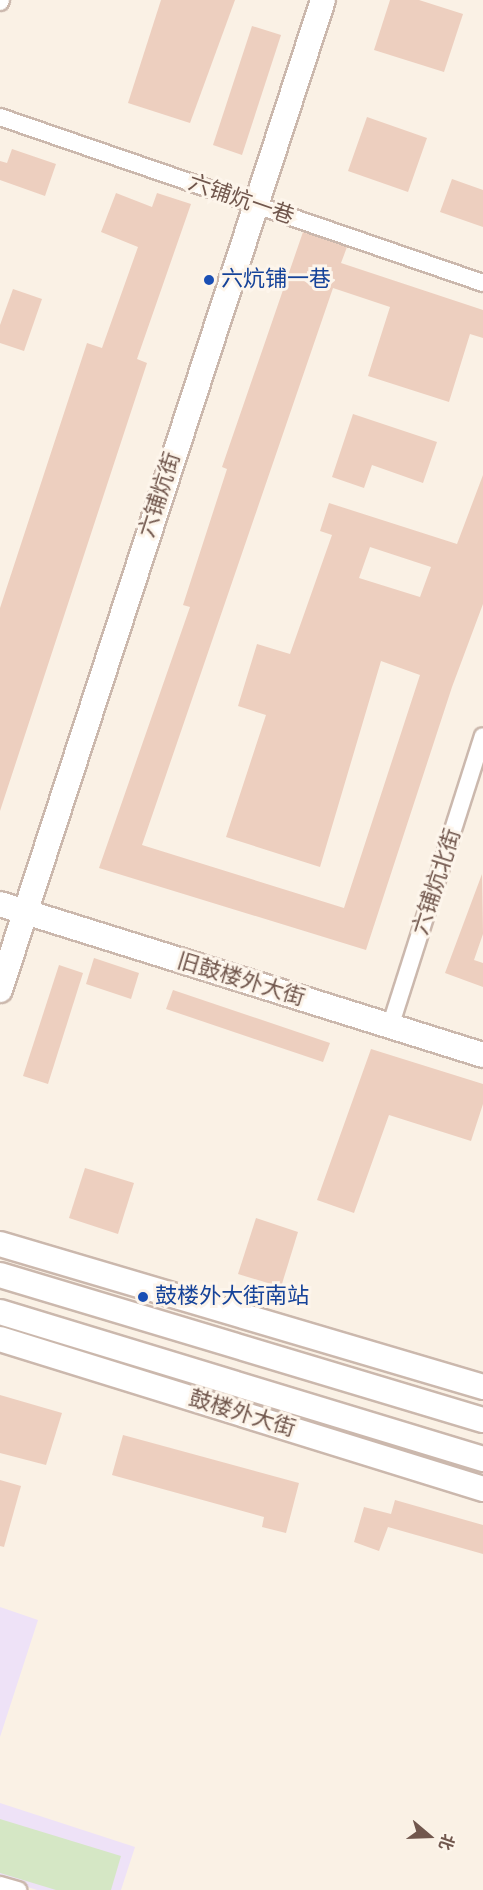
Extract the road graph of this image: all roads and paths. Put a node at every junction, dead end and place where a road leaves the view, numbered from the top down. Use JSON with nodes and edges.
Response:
{"nodes":[{"id":1,"x":322,"y":0,"type":"edge"},
{"id":2,"x":0,"y":117,"type":"edge"},
{"id":3,"x":254,"y":204,"type":"junction"},
{"id":4,"x":483,"y":283,"type":"edge"},
{"id":5,"x":483,"y":736,"type":"edge"},
{"id":6,"x":0,"y":904,"type":"edge"},
{"id":7,"x":25,"y":912,"type":"junction"},
{"id":8,"x":0,"y":990,"type":"edge"},
{"id":9,"x":390,"y":1027,"type":"junction"},
{"id":10,"x":483,"y":1055,"type":"edge"},
{"id":11,"x":0,"y":1244,"type":"edge"},
{"id":12,"x":0,"y":1275,"type":"edge"},
{"id":13,"x":0,"y":1312,"type":"edge"},
{"id":14,"x":0,"y":1339,"type":"edge"},
{"id":15,"x":483,"y":1387,"type":"edge"},
{"id":16,"x":483,"y":1420,"type":"edge"},
{"id":17,"x":483,"y":1459,"type":"edge"},
{"id":18,"x":483,"y":1489,"type":"edge"},
{"id":19,"x":0,"y":1885,"type":"edge"},
{"id":20,"x":18,"y":1890,"type":"edge"}],
"edges":[{"from":1,"to":3,"type":"street","name":"六铺炕街"},
{"from":2,"to":3,"type":"street","name":"六铺炕一巷"},
{"from":3,"to":4,"type":"street","name":"六铺炕一巷"},
{"from":3,"to":7,"type":"street","name":"六铺炕街"},
{"from":5,"to":9,"type":"street","name":"六铺炕北街"},
{"from":6,"to":7,"type":"street","name":"旧鼓楼外大街"},
{"from":7,"to":8,"type":"street","name":"六铺炕街"},
{"from":7,"to":9,"type":"street","name":"旧鼓楼外大街"},
{"from":9,"to":10,"type":"street","name":"旧鼓楼外大街"},
{"from":11,"to":15,"type":"street"},
{"from":12,"to":16,"type":"street"},
{"from":13,"to":17,"type":"street","name":"鼓楼外大街"},
{"from":14,"to":18,"type":"street","name":"鼓楼外大街"},
{"from":19,"to":20,"type":"street"}]}
